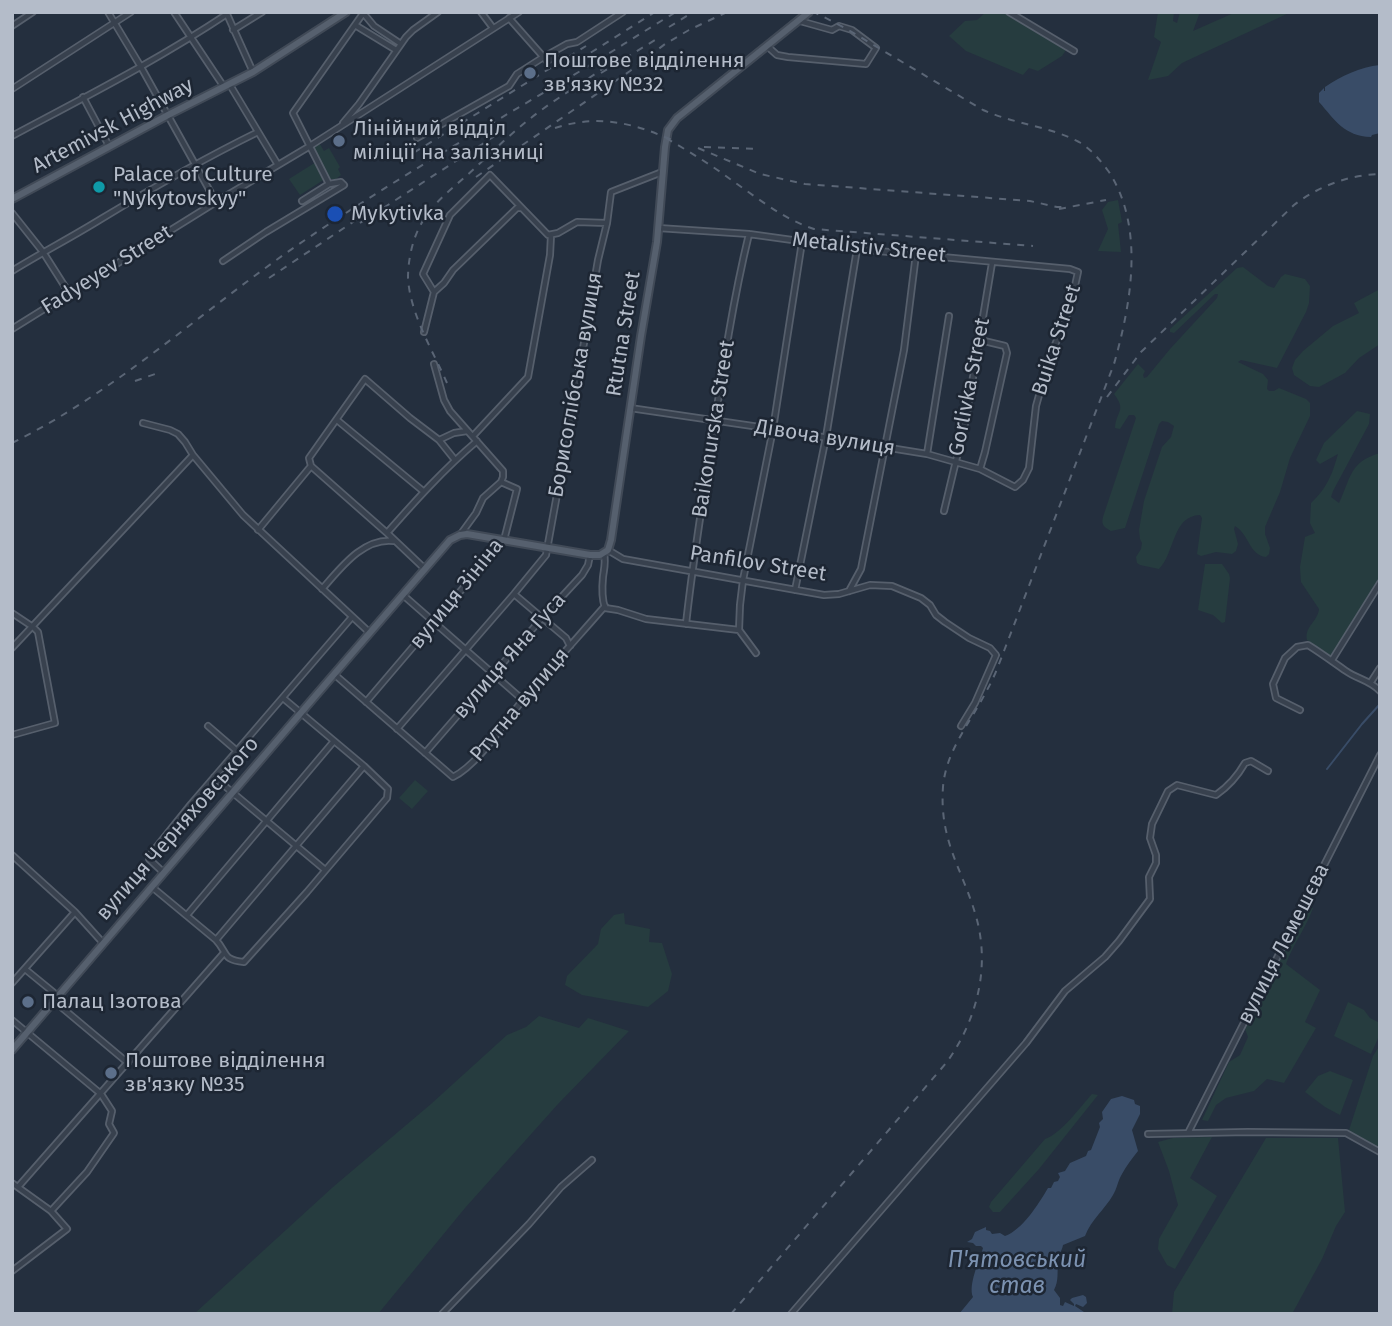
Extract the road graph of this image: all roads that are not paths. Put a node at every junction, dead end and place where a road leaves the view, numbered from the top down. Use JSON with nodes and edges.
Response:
{"nodes":[{"id":1,"x":33,"y":12,"type":"edge"},
{"id":2,"x":108,"y":12,"type":"edge"},
{"id":3,"x":131,"y":12,"type":"edge"},
{"id":4,"x":174,"y":12,"type":"edge"},
{"id":5,"x":262,"y":12,"type":"edge"},
{"id":6,"x":346,"y":12,"type":"edge"},
{"id":7,"x":438,"y":12,"type":"edge"},
{"id":8,"x":481,"y":12,"type":"edge"},
{"id":9,"x":519,"y":12,"type":"edge"},
{"id":10,"x":623,"y":12,"type":"edge"},
{"id":11,"x":809,"y":12,"type":"edge"},
{"id":12,"x":1009,"y":12,"type":"edge"},
{"id":13,"x":226,"y":13,"type":"edge"},
{"id":14,"x":363,"y":13,"type":"edge"},
{"id":15,"x":509,"y":18,"type":"junction"},
{"id":16,"x":799,"y":20,"type":"junction"},
{"id":17,"x":115,"y":23,"type":"junction"},
{"id":18,"x":355,"y":25,"type":"junction"},
{"id":19,"x":12,"y":26,"type":"edge"},
{"id":20,"x":493,"y":28,"type":"junction"},
{"id":21,"x":233,"y":30,"type":"junction"},
{"id":22,"x":192,"y":38,"type":"junction"},
{"id":23,"x":401,"y":44,"type":"junction"},
{"id":24,"x":767,"y":46,"type":"junction"},
{"id":25,"x":396,"y":50,"type":"junction"},
{"id":26,"x":1074,"y":51,"type":"dead end"},
{"id":27,"x":544,"y":57,"type":"junction"},
{"id":28,"x":555,"y":57,"type":"dead end"},
{"id":29,"x":141,"y":67,"type":"junction"},
{"id":30,"x":253,"y":72,"type":"junction"},
{"id":31,"x":227,"y":86,"type":"junction"},
{"id":32,"x":12,"y":89,"type":"edge"},
{"id":33,"x":83,"y":97,"type":"junction"},
{"id":34,"x":167,"y":115,"type":"junction"},
{"id":35,"x":341,"y":126,"type":"junction"},
{"id":36,"x":258,"y":132,"type":"junction"},
{"id":37,"x":12,"y":136,"type":"edge"},
{"id":38,"x":417,"y":138,"type":"dead end"},
{"id":39,"x":109,"y":146,"type":"junction"},
{"id":40,"x":310,"y":146,"type":"junction"},
{"id":41,"x":194,"y":164,"type":"junction"},
{"id":42,"x":278,"y":165,"type":"junction"},
{"id":43,"x":662,"y":172,"type":"junction"},
{"id":44,"x":330,"y":184,"type":"junction"},
{"id":45,"x":12,"y":199,"type":"edge"},
{"id":46,"x":302,"y":201,"type":"dead end"},
{"id":47,"x":216,"y":202,"type":"junction"},
{"id":48,"x":522,"y":208,"type":"junction"},
{"id":49,"x":12,"y":213,"type":"edge"},
{"id":50,"x":607,"y":223,"type":"junction"},
{"id":51,"x":659,"y":228,"type":"junction"},
{"id":52,"x":749,"y":234,"type":"junction"},
{"id":53,"x":550,"y":235,"type":"junction"},
{"id":54,"x":802,"y":242,"type":"junction"},
{"id":55,"x":857,"y":249,"type":"junction"},
{"id":56,"x":43,"y":252,"type":"junction"},
{"id":57,"x":916,"y":254,"type":"junction"},
{"id":58,"x":223,"y":261,"type":"dead end"},
{"id":59,"x":992,"y":263,"type":"junction"},
{"id":60,"x":12,"y":271,"type":"edge"},
{"id":61,"x":1078,"y":272,"type":"joint"},
{"id":62,"x":434,"y":292,"type":"junction"},
{"id":63,"x":69,"y":293,"type":"junction"},
{"id":64,"x":949,"y":316,"type":"dead end"},
{"id":65,"x":12,"y":329,"type":"edge"},
{"id":66,"x":424,"y":332,"type":"dead end"},
{"id":67,"x":980,"y":340,"type":"junction"},
{"id":68,"x":434,"y":364,"type":"dead end"},
{"id":69,"x":630,"y":408,"type":"junction"},
{"id":70,"x":337,"y":420,"type":"junction"},
{"id":71,"x":715,"y":420,"type":"junction"},
{"id":72,"x":143,"y":423,"type":"dead end"},
{"id":73,"x":773,"y":429,"type":"junction"},
{"id":74,"x":468,"y":431,"type":"junction"},
{"id":75,"x":826,"y":437,"type":"junction"},
{"id":76,"x":475,"y":438,"type":"junction"},
{"id":77,"x":439,"y":440,"type":"junction"},
{"id":78,"x":884,"y":448,"type":"junction"},
{"id":79,"x":927,"y":454,"type":"junction"},
{"id":80,"x":193,"y":456,"type":"junction"},
{"id":81,"x":455,"y":460,"type":"junction"},
{"id":82,"x":956,"y":462,"type":"junction"},
{"id":83,"x":311,"y":466,"type":"junction"},
{"id":84,"x":979,"y":469,"type":"junction"},
{"id":85,"x":502,"y":482,"type":"junction"},
{"id":86,"x":1015,"y":487,"type":"joint"},
{"id":87,"x":423,"y":491,"type":"junction"},
{"id":88,"x":944,"y":510,"type":"dead end"},
{"id":89,"x":258,"y":530,"type":"junction"},
{"id":90,"x":387,"y":533,"type":"junction"},
{"id":91,"x":460,"y":535,"type":"junction"},
{"id":92,"x":504,"y":540,"type":"junction"},
{"id":93,"x":396,"y":542,"type":"junction"},
{"id":94,"x":549,"y":548,"type":"junction"},
{"id":95,"x":606,"y":552,"type":"junction"},
{"id":96,"x":590,"y":555,"type":"junction"},
{"id":97,"x":425,"y":569,"type":"junction"},
{"id":98,"x":692,"y":570,"type":"junction"},
{"id":99,"x":743,"y":580,"type":"junction"},
{"id":100,"x":1380,"y":583,"type":"edge"},
{"id":101,"x":322,"y":589,"type":"junction"},
{"id":102,"x":795,"y":590,"type":"junction"},
{"id":103,"x":848,"y":591,"type":"junction"},
{"id":104,"x":514,"y":594,"type":"junction"},
{"id":105,"x":402,"y":595,"type":"junction"},
{"id":106,"x":605,"y":607,"type":"junction"},
{"id":107,"x":12,"y":613,"type":"edge"},
{"id":108,"x":352,"y":617,"type":"junction"},
{"id":109,"x":542,"y":618,"type":"junction"},
{"id":110,"x":435,"y":622,"type":"junction"},
{"id":111,"x":686,"y":624,"type":"junction"},
{"id":112,"x":33,"y":627,"type":"junction"},
{"id":113,"x":740,"y":630,"type":"junction"},
{"id":114,"x":370,"y":633,"type":"junction"},
{"id":115,"x":570,"y":647,"type":"junction"},
{"id":116,"x":12,"y":648,"type":"edge"},
{"id":117,"x":466,"y":649,"type":"junction"},
{"id":118,"x":756,"y":653,"type":"dead end"},
{"id":119,"x":1332,"y":660,"type":"junction"},
{"id":120,"x":1380,"y":668,"type":"edge"},
{"id":121,"x":334,"y":674,"type":"junction"},
{"id":122,"x":494,"y":674,"type":"junction"},
{"id":123,"x":1371,"y":682,"type":"junction"},
{"id":124,"x":1380,"y":691,"type":"edge"},
{"id":125,"x":283,"y":698,"type":"junction"},
{"id":126,"x":523,"y":700,"type":"junction"},
{"id":127,"x":366,"y":702,"type":"junction"},
{"id":128,"x":1300,"y":710,"type":"dead end"},
{"id":129,"x":301,"y":712,"type":"junction"},
{"id":130,"x":208,"y":726,"type":"dead end"},
{"id":131,"x":961,"y":726,"type":"dead end"},
{"id":132,"x":397,"y":729,"type":"junction"},
{"id":133,"x":12,"y":735,"type":"edge"},
{"id":134,"x":334,"y":741,"type":"junction"},
{"id":135,"x":237,"y":751,"type":"junction"},
{"id":136,"x":425,"y":753,"type":"junction"},
{"id":137,"x":1380,"y":755,"type":"edge"},
{"id":138,"x":364,"y":766,"type":"junction"},
{"id":139,"x":1268,"y":771,"type":"dead end"},
{"id":140,"x":214,"y":777,"type":"junction"},
{"id":141,"x":233,"y":793,"type":"junction"},
{"id":142,"x":266,"y":822,"type":"junction"},
{"id":143,"x":296,"y":846,"type":"junction"},
{"id":144,"x":12,"y":855,"type":"edge"},
{"id":145,"x":324,"y":869,"type":"junction"},
{"id":146,"x":164,"y":873,"type":"junction"},
{"id":147,"x":152,"y":887,"type":"junction"},
{"id":148,"x":75,"y":912,"type":"junction"},
{"id":149,"x":187,"y":915,"type":"junction"},
{"id":150,"x":216,"y":940,"type":"junction"},
{"id":151,"x":103,"y":943,"type":"junction"},
{"id":152,"x":224,"y":954,"type":"junction"},
{"id":153,"x":25,"y":969,"type":"junction"},
{"id":154,"x":14,"y":979,"type":"edge"},
{"id":155,"x":56,"y":998,"type":"junction"},
{"id":156,"x":12,"y":1020,"type":"edge"},
{"id":157,"x":27,"y":1032,"type":"junction"},
{"id":158,"x":12,"y":1050,"type":"edge"},
{"id":159,"x":128,"y":1063,"type":"junction"},
{"id":160,"x":101,"y":1094,"type":"junction"},
{"id":161,"x":1188,"y":1133,"type":"junction"},
{"id":162,"x":1147,"y":1134,"type":"dead end"},
{"id":163,"x":1380,"y":1152,"type":"edge"},
{"id":164,"x":592,"y":1160,"type":"dead end"},
{"id":165,"x":12,"y":1183,"type":"edge"},
{"id":166,"x":18,"y":1187,"type":"junction"},
{"id":167,"x":51,"y":1211,"type":"junction"},
{"id":168,"x":12,"y":1271,"type":"edge"},
{"id":169,"x":442,"y":1314,"type":"edge"},
{"id":170,"x":791,"y":1314,"type":"edge"}],
"edges":[{"from":1,"to":19,"type":"street"},
{"from":2,"to":17,"type":"street"},
{"from":3,"to":17,"type":"street"},
{"from":4,"to":22,"type":"street"},
{"from":5,"to":21,"type":"street"},
{"from":6,"to":30,"type":"main road"},
{"from":7,"to":23,"type":"street"},
{"from":8,"to":20,"type":"street"},
{"from":9,"to":15,"type":"street","name":"Fadyeyev Street"},
{"from":10,"to":27,"type":"street"},
{"from":11,"to":16,"type":"main road"},
{"from":12,"to":26,"type":"street"},
{"from":13,"to":21,"type":"street"},
{"from":13,"to":22,"type":"street"},
{"from":14,"to":18,"type":"street"},
{"from":14,"to":23,"type":"street"},
{"from":15,"to":20,"type":"street","name":"Fadyeyev Street"},
{"from":15,"to":27,"type":"street"},
{"from":16,"to":24,"type":"main road"},
{"from":16,"to":24,"type":"street"},
{"from":17,"to":29,"type":"street"},
{"from":17,"to":32,"type":"street"},
{"from":18,"to":25,"type":"street"},
{"from":18,"to":40,"type":"street"},
{"from":20,"to":35,"type":"street","name":"Fadyeyev Street"},
{"from":21,"to":30,"type":"street"},
{"from":22,"to":29,"type":"street"},
{"from":22,"to":31,"type":"street"},
{"from":23,"to":25,"type":"street"},
{"from":24,"to":43,"type":"main road","name":"Rtutna Street"},
{"from":25,"to":35,"type":"street"},
{"from":27,"to":28,"type":"street"},
{"from":27,"to":38,"type":"street"},
{"from":29,"to":33,"type":"street"},
{"from":29,"to":34,"type":"street"},
{"from":30,"to":31,"type":"main road","name":"Artemivsk Highway"},
{"from":31,"to":34,"type":"main road","name":"Artemivsk Highway"},
{"from":31,"to":36,"type":"street"},
{"from":33,"to":37,"type":"street"},
{"from":33,"to":39,"type":"street"},
{"from":34,"to":39,"type":"main road","name":"Artemivsk Highway"},
{"from":34,"to":41,"type":"street"},
{"from":35,"to":40,"type":"street","name":"Fadyeyev Street"},
{"from":36,"to":41,"type":"street"},
{"from":36,"to":42,"type":"street"},
{"from":39,"to":45,"type":"main road","name":"Artemivsk Highway"},
{"from":40,"to":42,"type":"street","name":"Fadyeyev Street"},
{"from":40,"to":44,"type":"street"},
{"from":41,"to":47,"type":"street"},
{"from":41,"to":56,"type":"street"},
{"from":42,"to":47,"type":"street","name":"Fadyeyev Street"},
{"from":43,"to":50,"type":"street","name":"Борисоглібська вулиця"},
{"from":43,"to":51,"type":"main road","name":"Rtutna Street"},
{"from":44,"to":46,"type":"street"},
{"from":44,"to":58,"type":"street"},
{"from":47,"to":63,"type":"street","name":"Fadyeyev Street"},
{"from":48,"to":53,"type":"street"},
{"from":48,"to":62,"type":"street"},
{"from":48,"to":62,"type":"street"},
{"from":49,"to":56,"type":"street"},
{"from":50,"to":53,"type":"street"},
{"from":50,"to":94,"type":"street","name":"Борисоглібська вулиця"},
{"from":51,"to":52,"type":"street","name":"Metalistiv Street"},
{"from":51,"to":69,"type":"main road","name":"Rtutna Street"},
{"from":52,"to":54,"type":"street","name":"Metalistiv Street"},
{"from":52,"to":71,"type":"street","name":"Baikonurska Street"},
{"from":53,"to":76,"type":"street"},
{"from":54,"to":55,"type":"street","name":"Metalistiv Street"},
{"from":54,"to":73,"type":"street"},
{"from":55,"to":57,"type":"street","name":"Metalistiv Street"},
{"from":55,"to":75,"type":"street"},
{"from":56,"to":60,"type":"street"},
{"from":56,"to":63,"type":"street"},
{"from":57,"to":59,"type":"street","name":"Metalistiv Street"},
{"from":57,"to":78,"type":"street"},
{"from":59,"to":61,"type":"street","name":"Metalistiv Street"},
{"from":59,"to":67,"type":"street","name":"Gorlivka Street"},
{"from":61,"to":86,"type":"street","name":"Buika Street"},
{"from":62,"to":66,"type":"street"},
{"from":63,"to":65,"type":"street","name":"Fadyeyev Street"},
{"from":64,"to":79,"type":"street"},
{"from":67,"to":82,"type":"street","name":"Gorlivka Street"},
{"from":67,"to":84,"type":"street"},
{"from":68,"to":74,"type":"street"},
{"from":69,"to":71,"type":"street","name":"Дівоча вулиця"},
{"from":69,"to":95,"type":"main road","name":"Rtutna Street"},
{"from":70,"to":77,"type":"street"},
{"from":70,"to":83,"type":"street"},
{"from":70,"to":87,"type":"street"},
{"from":71,"to":73,"type":"street","name":"Дівоча вулиця"},
{"from":71,"to":98,"type":"street","name":"Baikonurska Street"},
{"from":72,"to":80,"type":"street"},
{"from":73,"to":75,"type":"street","name":"Дівоча вулиця"},
{"from":73,"to":99,"type":"street"},
{"from":74,"to":76,"type":"street"},
{"from":74,"to":77,"type":"street"},
{"from":75,"to":78,"type":"street","name":"Дівоча вулиця"},
{"from":75,"to":102,"type":"street"},
{"from":76,"to":81,"type":"street"},
{"from":76,"to":85,"type":"street"},
{"from":77,"to":81,"type":"street"},
{"from":78,"to":79,"type":"street","name":"Дівоча вулиця"},
{"from":78,"to":103,"type":"street"},
{"from":79,"to":82,"type":"street","name":"Дівоча вулиця"},
{"from":80,"to":89,"type":"street"},
{"from":80,"to":112,"type":"street"},
{"from":81,"to":87,"type":"street"},
{"from":82,"to":84,"type":"street","name":"Дівоча вулиця"},
{"from":82,"to":88,"type":"street","name":"Gorlivka Street"},
{"from":83,"to":89,"type":"street"},
{"from":83,"to":90,"type":"street"},
{"from":84,"to":86,"type":"street","name":"Дівоча вулиця"},
{"from":85,"to":91,"type":"street"},
{"from":85,"to":92,"type":"street","name":"вулиця Зініна"},
{"from":87,"to":90,"type":"street"},
{"from":89,"to":101,"type":"street"},
{"from":90,"to":93,"type":"street"},
{"from":91,"to":92,"type":"main road","name":"Panfilov Street"},
{"from":91,"to":97,"type":"main road","name":"вулиця Черняховського"},
{"from":92,"to":94,"type":"main road","name":"Panfilov Street"},
{"from":92,"to":110,"type":"street","name":"вулиця Зініна"},
{"from":93,"to":97,"type":"street"},
{"from":93,"to":101,"type":"street"},
{"from":94,"to":96,"type":"main road","name":"Panfilov Street"},
{"from":94,"to":104,"type":"street"},
{"from":95,"to":96,"type":"main road","name":"Panfilov Street"},
{"from":95,"to":98,"type":"street","name":"Panfilov Street"},
{"from":95,"to":106,"type":"street"},
{"from":96,"to":109,"type":"street","name":"вулиця Яна Гуса"},
{"from":97,"to":105,"type":"main road","name":"вулиця Черняховського"},
{"from":98,"to":99,"type":"street","name":"Panfilov Street"},
{"from":98,"to":111,"type":"street","name":"Baikonurska Street"},
{"from":99,"to":102,"type":"street","name":"Panfilov Street"},
{"from":99,"to":113,"type":"street"},
{"from":100,"to":119,"type":"street"},
{"from":101,"to":108,"type":"street"},
{"from":102,"to":103,"type":"street","name":"Panfilov Street"},
{"from":103,"to":131,"type":"street","name":"Panfilov Street"},
{"from":104,"to":109,"type":"street"},
{"from":104,"to":117,"type":"street"},
{"from":105,"to":110,"type":"street"},
{"from":105,"to":114,"type":"main road","name":"вулиця Черняховського"},
{"from":106,"to":111,"type":"street"},
{"from":106,"to":115,"type":"street","name":"Ртутна вулиця"},
{"from":107,"to":112,"type":"street"},
{"from":108,"to":114,"type":"street"},
{"from":108,"to":125,"type":"street"},
{"from":109,"to":115,"type":"street"},
{"from":109,"to":122,"type":"street","name":"вулиця Яна Гуса"},
{"from":110,"to":117,"type":"street"},
{"from":110,"to":127,"type":"street","name":"вулиця Зініна"},
{"from":111,"to":113,"type":"street"},
{"from":112,"to":116,"type":"street"},
{"from":112,"to":133,"type":"street"},
{"from":113,"to":118,"type":"street"},
{"from":114,"to":121,"type":"main road","name":"вулиця Черняховського"},
{"from":115,"to":126,"type":"street","name":"Ртутна вулиця"},
{"from":117,"to":122,"type":"street"},
{"from":117,"to":132,"type":"street"},
{"from":119,"to":123,"type":"street"},
{"from":119,"to":128,"type":"street"},
{"from":120,"to":123,"type":"street"},
{"from":121,"to":127,"type":"street","name":"Ртутна вулиця"},
{"from":121,"to":129,"type":"main road","name":"вулиця Черняховського"},
{"from":122,"to":126,"type":"street"},
{"from":122,"to":136,"type":"street","name":"вулиця Яна Гуса"},
{"from":123,"to":124,"type":"street"},
{"from":125,"to":129,"type":"street"},
{"from":125,"to":135,"type":"street"},
{"from":126,"to":136,"type":"street","name":"Ртутна вулиця"},
{"from":127,"to":132,"type":"street","name":"Ртутна вулиця"},
{"from":129,"to":134,"type":"street"},
{"from":129,"to":141,"type":"main road","name":"вулиця Черняховського"},
{"from":130,"to":135,"type":"street"},
{"from":132,"to":136,"type":"street","name":"Ртутна вулиця"},
{"from":134,"to":138,"type":"street"},
{"from":134,"to":142,"type":"street"},
{"from":135,"to":140,"type":"street"},
{"from":137,"to":161,"type":"street","name":"вулиця Лемешєва"},
{"from":138,"to":143,"type":"street"},
{"from":138,"to":145,"type":"street"},
{"from":139,"to":170,"type":"street"},
{"from":140,"to":141,"type":"street"},
{"from":140,"to":146,"type":"street"},
{"from":141,"to":142,"type":"street"},
{"from":141,"to":146,"type":"main road","name":"вулиця Черняховського"},
{"from":142,"to":143,"type":"street"},
{"from":142,"to":149,"type":"street"},
{"from":143,"to":145,"type":"street"},
{"from":143,"to":150,"type":"street"},
{"from":144,"to":148,"type":"street"},
{"from":145,"to":152,"type":"street"},
{"from":146,"to":147,"type":"main road","name":"вулиця Черняховського"},
{"from":147,"to":149,"type":"street"},
{"from":147,"to":151,"type":"main road","name":"вулиця Черняховського"},
{"from":148,"to":151,"type":"street"},
{"from":148,"to":153,"type":"street"},
{"from":149,"to":150,"type":"street"},
{"from":150,"to":152,"type":"street"},
{"from":151,"to":155,"type":"main road","name":"вулиця Черняховського"},
{"from":152,"to":159,"type":"street"},
{"from":153,"to":154,"type":"street"},
{"from":153,"to":155,"type":"street"},
{"from":155,"to":157,"type":"main road","name":"вулиця Черняховського"},
{"from":155,"to":159,"type":"street"},
{"from":156,"to":157,"type":"street"},
{"from":157,"to":158,"type":"main road","name":"вулиця Черняховського"},
{"from":157,"to":160,"type":"street"},
{"from":159,"to":160,"type":"street"},
{"from":160,"to":166,"type":"street"},
{"from":160,"to":167,"type":"street"},
{"from":161,"to":162,"type":"street"},
{"from":161,"to":163,"type":"street"},
{"from":164,"to":169,"type":"street"},
{"from":165,"to":166,"type":"street"},
{"from":166,"to":167,"type":"street"},
{"from":167,"to":168,"type":"street"}]}
